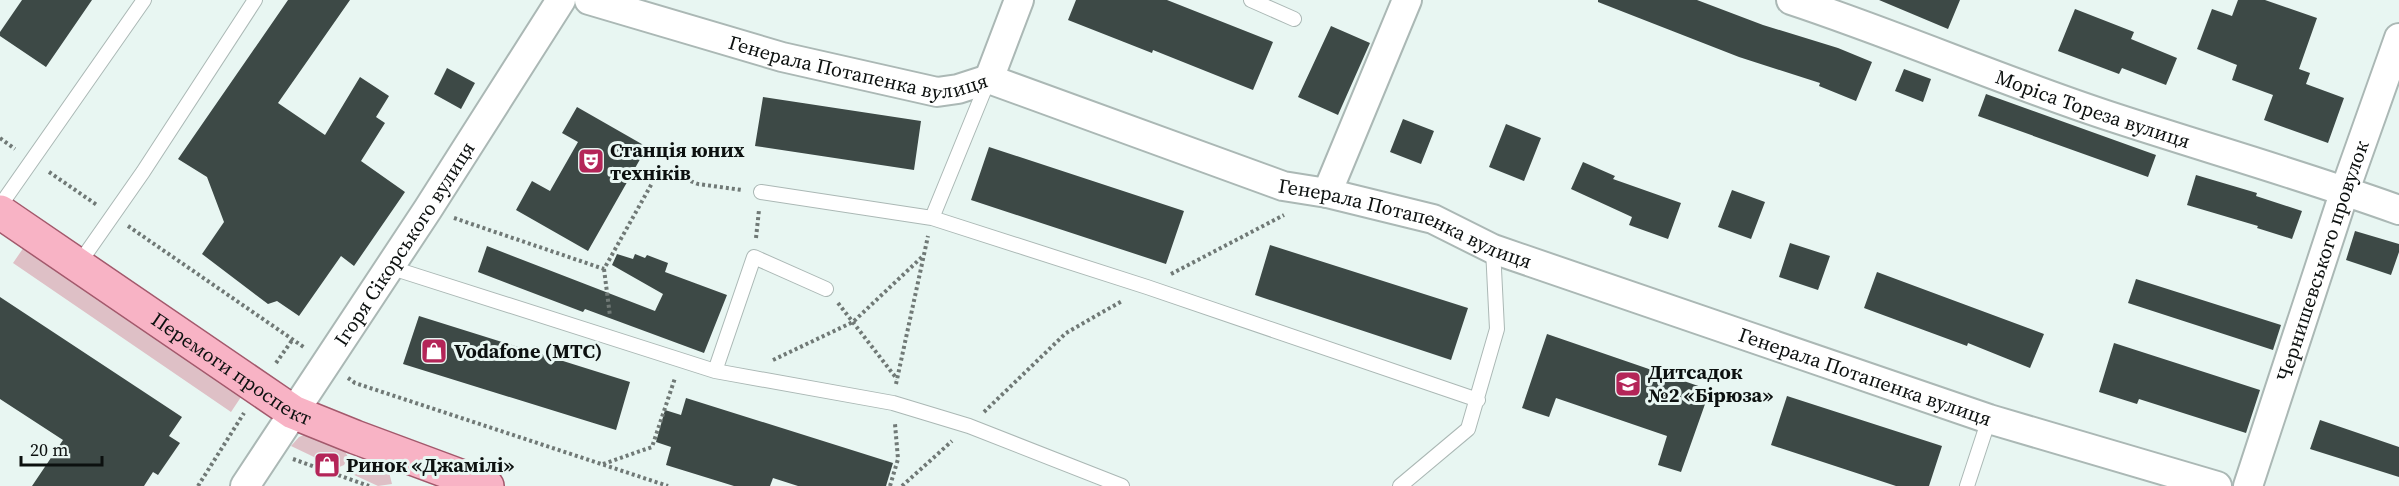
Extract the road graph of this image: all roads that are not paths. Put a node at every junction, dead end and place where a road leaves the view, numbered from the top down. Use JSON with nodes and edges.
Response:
{"nodes":[{"id":1,"x":144,"y":0,"type":"edge"},
{"id":2,"x":255,"y":0,"type":"edge"},
{"id":3,"x":561,"y":0,"type":"edge"},
{"id":4,"x":589,"y":0,"type":"edge"},
{"id":5,"x":1019,"y":0,"type":"edge"},
{"id":6,"x":1251,"y":0,"type":"edge"},
{"id":7,"x":1407,"y":0,"type":"edge"},
{"id":8,"x":1791,"y":0,"type":"edge"},
{"id":9,"x":1294,"y":19,"type":"dead end"},
{"id":10,"x":2399,"y":38,"type":"edge"},
{"id":11,"x":989,"y":79,"type":"junction"},
{"id":12,"x":2345,"y":190,"type":"junction"},
{"id":13,"x":761,"y":192,"type":"road end"},
{"id":14,"x":1327,"y":193,"type":"junction"},
{"id":15,"x":0,"y":206,"type":"edge"},
{"id":16,"x":2399,"y":210,"type":"edge"},
{"id":17,"x":0,"y":212,"type":"edge"},
{"id":18,"x":932,"y":218,"type":"junction"},
{"id":19,"x":1493,"y":249,"type":"junction"},
{"id":20,"x":77,"y":266,"type":"junction"},
{"id":21,"x":389,"y":267,"type":"junction"},
{"id":22,"x":826,"y":289,"type":"road end"},
{"id":23,"x":716,"y":371,"type":"junction"},
{"id":24,"x":1478,"y":400,"type":"junction"},
{"id":25,"x":293,"y":412,"type":"junction"},
{"id":26,"x":1989,"y":419,"type":"junction"},
{"id":27,"x":245,"y":486,"type":"edge"},
{"id":28,"x":487,"y":486,"type":"edge"},
{"id":29,"x":1122,"y":486,"type":"edge"},
{"id":30,"x":1400,"y":486,"type":"edge"},
{"id":31,"x":1967,"y":486,"type":"edge"},
{"id":32,"x":2217,"y":486,"type":"edge"},
{"id":33,"x":2248,"y":486,"type":"edge"}],
"edges":[{"from":1,"to":15,"type":"lane"},
{"from":2,"to":20,"type":"lane"},
{"from":3,"to":21,"type":"street","name":"Ігоря Сікорського вулиця"},
{"from":4,"to":11,"type":"street","name":"Генерала Потапенка вулиця"},
{"from":5,"to":11,"type":"street"},
{"from":6,"to":9,"type":"lane"},
{"from":7,"to":14,"type":"street"},
{"from":8,"to":12,"type":"street","name":"Моріса Тореза вулиця"},
{"from":10,"to":12,"type":"street","name":"Чернишевського провулок"},
{"from":11,"to":14,"type":"street","name":"Генерала Потапенка вулиця"},
{"from":11,"to":18,"type":"lane"},
{"from":12,"to":16,"type":"street","name":"Моріса Тореза вулиця"},
{"from":12,"to":33,"type":"street","name":"Чернишевського провулок"},
{"from":13,"to":18,"type":"lane"},
{"from":14,"to":19,"type":"street","name":"Генерала Потапенка вулиця"},
{"from":17,"to":20,"type":"main road","name":"Перемоги проспект"},
{"from":18,"to":24,"type":"lane"},
{"from":19,"to":24,"type":"lane"},
{"from":19,"to":26,"type":"street","name":"Генерала Потапенка вулиця"},
{"from":20,"to":25,"type":"main road","name":"Перемоги проспект"},
{"from":21,"to":23,"type":"lane"},
{"from":21,"to":25,"type":"street","name":"Ігоря Сікорського вулиця"},
{"from":22,"to":23,"type":"lane"},
{"from":23,"to":29,"type":"lane"},
{"from":24,"to":30,"type":"lane"},
{"from":25,"to":27,"type":"street","name":"Ігоря Сікорського вулиця"},
{"from":25,"to":28,"type":"main road","name":"Перемоги проспект"},
{"from":26,"to":31,"type":"lane"},
{"from":26,"to":32,"type":"street","name":"Генерала Потапенка вулиця"}]}
